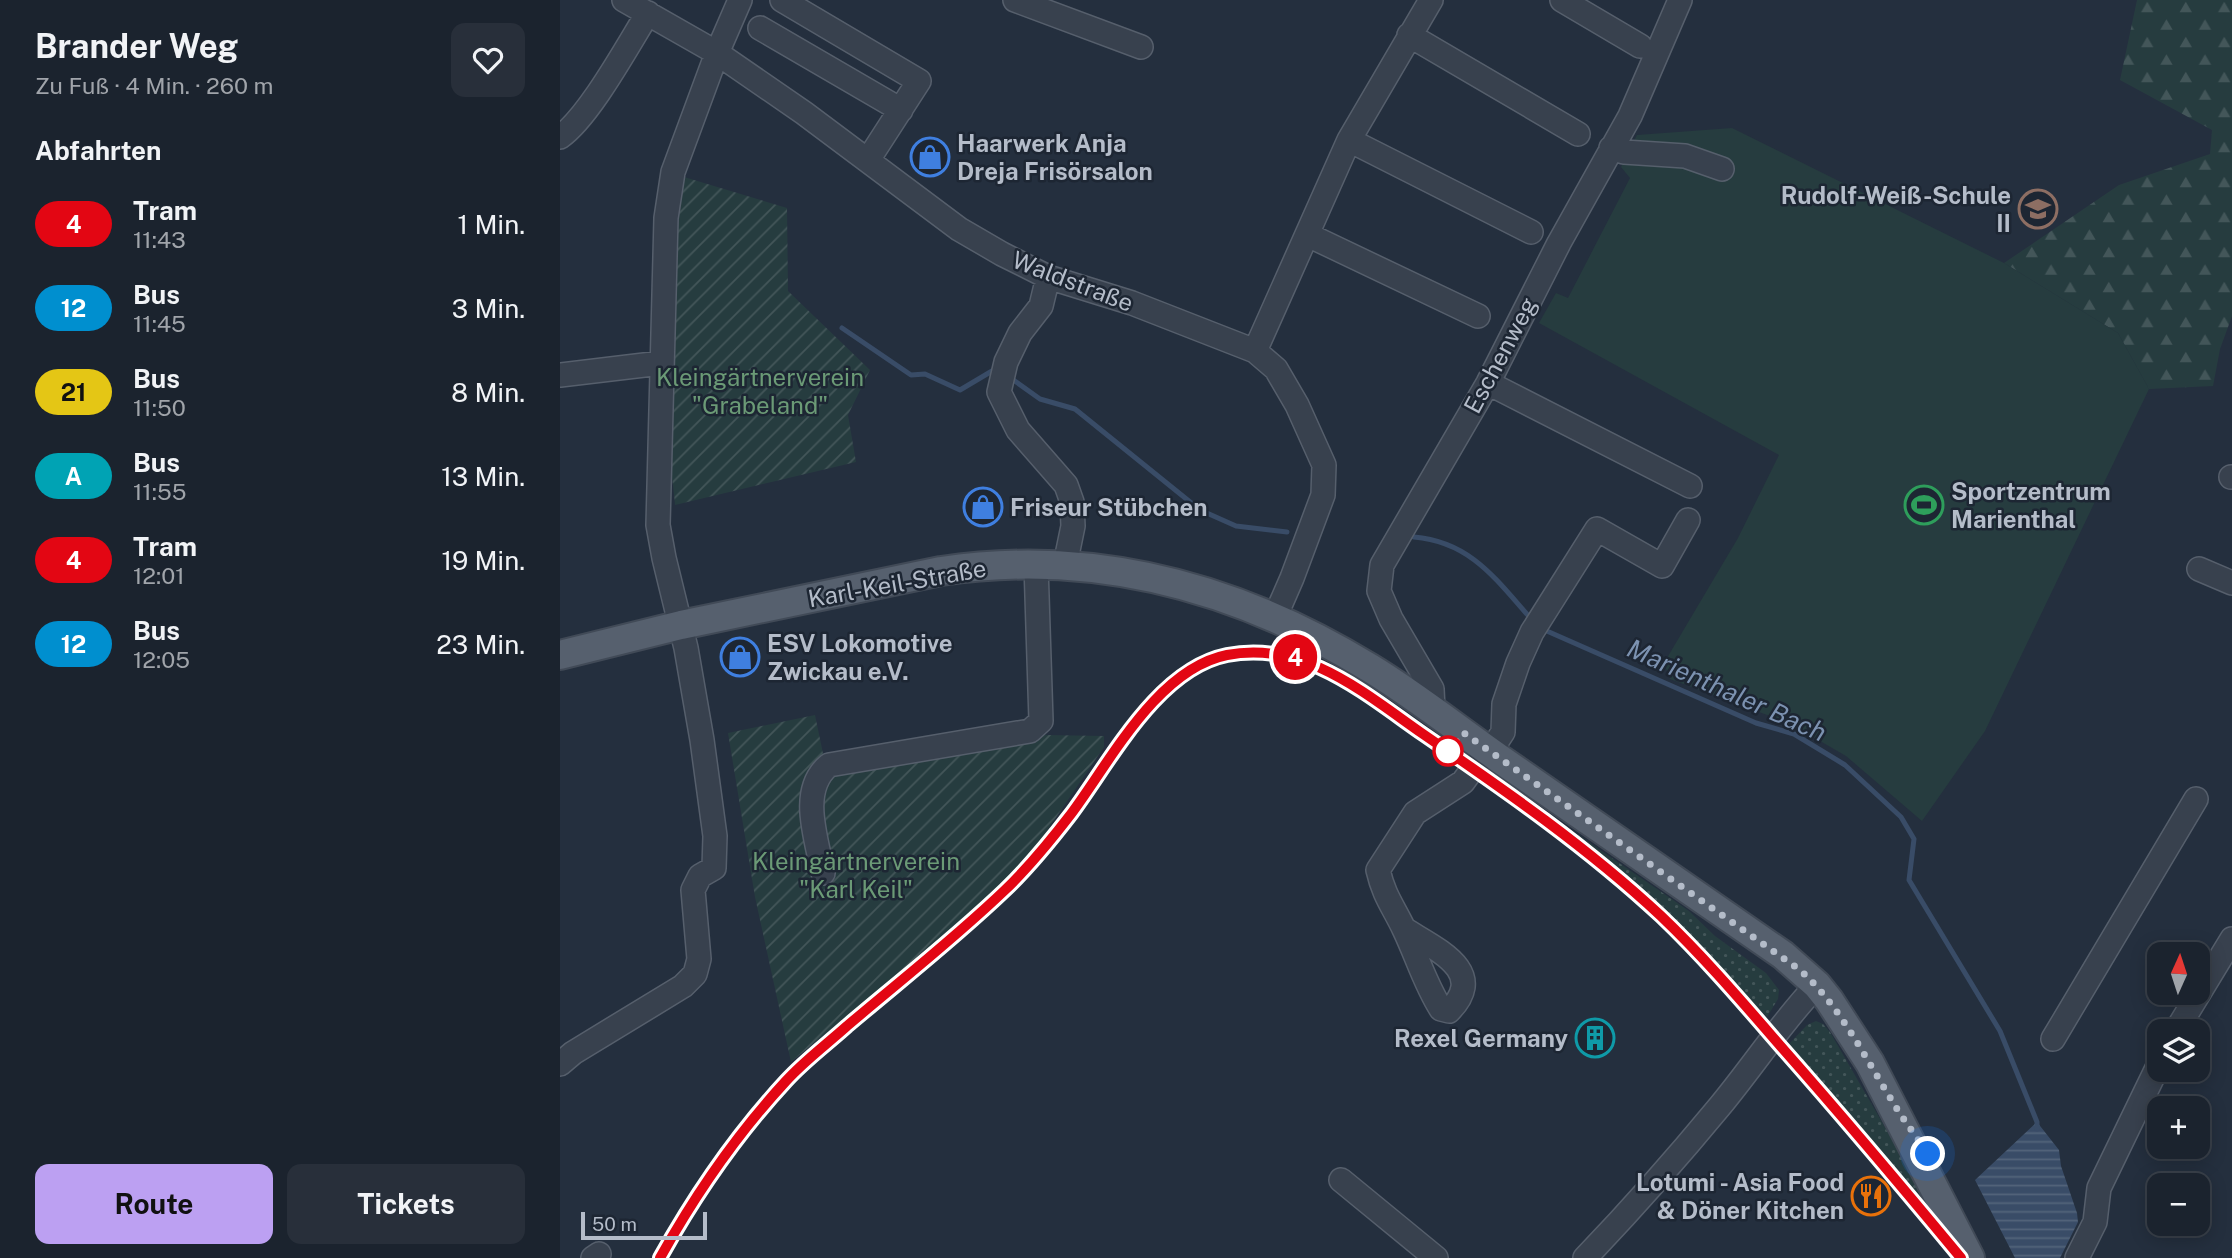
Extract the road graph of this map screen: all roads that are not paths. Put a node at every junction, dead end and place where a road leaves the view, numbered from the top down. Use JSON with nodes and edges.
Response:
{"nodes":[{"id":1,"x":624,"y":0,"type":"edge"},
{"id":2,"x":740,"y":0,"type":"edge"},
{"id":3,"x":782,"y":0,"type":"edge"},
{"id":4,"x":1015,"y":0,"type":"edge"},
{"id":5,"x":1432,"y":0,"type":"edge"},
{"id":6,"x":1562,"y":0,"type":"edge"},
{"id":7,"x":1680,"y":0,"type":"edge"},
{"id":8,"x":648,"y":13,"type":"junction"},
{"id":9,"x":760,"y":28,"type":"dead end"},
{"id":10,"x":1409,"y":34,"type":"junction"},
{"id":11,"x":1640,"y":46,"type":"dead end"},
{"id":12,"x":1141,"y":47,"type":"dead end"},
{"id":13,"x":717,"y":53,"type":"junction"},
{"id":14,"x":901,"y":110,"type":"junction"},
{"id":15,"x":1578,"y":134,"type":"dead end"},
{"id":16,"x":560,"y":137,"type":"edge"},
{"id":17,"x":1349,"y":140,"type":"junction"},
{"id":18,"x":1611,"y":148,"type":"junction"},
{"id":19,"x":868,"y":160,"type":"junction"},
{"id":20,"x":1722,"y":169,"type":"dead end"},
{"id":21,"x":1531,"y":232,"type":"dead end"},
{"id":22,"x":1308,"y":235,"type":"junction"},
{"id":23,"x":1048,"y":277,"type":"junction"},
{"id":24,"x":1478,"y":317,"type":"dead end"},
{"id":25,"x":1255,"y":351,"type":"junction"},
{"id":26,"x":661,"y":363,"type":"junction"},
{"id":27,"x":560,"y":375,"type":"edge"},
{"id":28,"x":1488,"y":383,"type":"junction"},
{"id":29,"x":1690,"y":486,"type":"dead end"},
{"id":30,"x":1688,"y":520,"type":"dead end"},
{"id":31,"x":1037,"y":565,"type":"junction"},
{"id":32,"x":1065,"y":565,"type":"junction"},
{"id":33,"x":2199,"y":569,"type":"dead end"},
{"id":34,"x":2232,"y":583,"type":"edge"},
{"id":35,"x":1275,"y":617,"type":"junction"},
{"id":36,"x":681,"y":625,"type":"junction"},
{"id":37,"x":560,"y":654,"type":"edge"},
{"id":38,"x":1433,"y":709,"type":"junction"},
{"id":39,"x":1489,"y":751,"type":"junction"},
{"id":40,"x":2196,"y":799,"type":"dead end"},
{"id":41,"x":822,"y":873,"type":"dead end"},
{"id":42,"x":1404,"y":929,"type":"dead end"},
{"id":43,"x":2232,"y":939,"type":"edge"},
{"id":44,"x":1817,"y":985,"type":"junction"},
{"id":45,"x":2183,"y":1019,"type":"edge"},
{"id":46,"x":2053,"y":1039,"type":"dead end"},
{"id":47,"x":560,"y":1064,"type":"edge"},
{"id":48,"x":2150,"y":1082,"type":"edge"},
{"id":49,"x":1891,"y":1100,"type":"junction"},
{"id":50,"x":1341,"y":1180,"type":"dead end"},
{"id":51,"x":1436,"y":1258,"type":"edge"},
{"id":52,"x":1585,"y":1258,"type":"edge"},
{"id":53,"x":1970,"y":1258,"type":"edge"},
{"id":54,"x":1984,"y":1258,"type":"edge"},
{"id":55,"x":2077,"y":1258,"type":"edge"}],
"edges":[{"from":1,"to":8,"type":"street","name":"Waldstraße"},
{"from":2,"to":13,"type":"street"},
{"from":3,"to":14,"type":"street"},
{"from":4,"to":12,"type":"street"},
{"from":5,"to":10,"type":"street"},
{"from":6,"to":11,"type":"street"},
{"from":7,"to":18,"type":"street","name":"Eschenweg"},
{"from":8,"to":13,"type":"street","name":"Waldstraße"},
{"from":8,"to":16,"type":"street"},
{"from":9,"to":14,"type":"street"},
{"from":10,"to":15,"type":"street"},
{"from":10,"to":17,"type":"street"},
{"from":13,"to":19,"type":"street","name":"Waldstraße"},
{"from":13,"to":26,"type":"street"},
{"from":14,"to":19,"type":"street"},
{"from":17,"to":21,"type":"street"},
{"from":17,"to":22,"type":"street"},
{"from":18,"to":20,"type":"street"},
{"from":18,"to":28,"type":"street","name":"Eschenweg"},
{"from":19,"to":23,"type":"street","name":"Waldstraße"},
{"from":22,"to":24,"type":"street","name":"Eschenweg"},
{"from":22,"to":25,"type":"street"},
{"from":23,"to":25,"type":"street","name":"Waldstraße"},
{"from":23,"to":32,"type":"street"},
{"from":25,"to":35,"type":"street","name":"Waldstraße"},
{"from":26,"to":27,"type":"street"},
{"from":26,"to":36,"type":"street"},
{"from":28,"to":29,"type":"street"},
{"from":28,"to":38,"type":"street","name":"Eschenweg"},
{"from":30,"to":39,"type":"street"},
{"from":31,"to":32,"type":"main road","name":"Karl-Keil-Straße"},
{"from":31,"to":36,"type":"main road","name":"Karl-Keil-Straße"},
{"from":31,"to":41,"type":"street"},
{"from":32,"to":35,"type":"main road","name":"Karl-Keil-Straße"},
{"from":33,"to":34,"type":"street"},
{"from":35,"to":38,"type":"main road","name":"Karl-Keil-Straße"},
{"from":36,"to":37,"type":"main road","name":"Karl-Keil-Straße"},
{"from":36,"to":47,"type":"street"},
{"from":38,"to":39,"type":"main road","name":"Karl-Keil-Straße"},
{"from":39,"to":42,"type":"street"},
{"from":39,"to":44,"type":"main road","name":"Karl-Keil-Straße"},
{"from":40,"to":46,"type":"street"},
{"from":43,"to":45,"type":"street"},
{"from":44,"to":49,"type":"main road","name":"Karl-Keil-Straße"},
{"from":44,"to":52,"type":"street"},
{"from":48,"to":55,"type":"street"},
{"from":49,"to":53,"type":"main road"},
{"from":49,"to":54,"type":"main road"},
{"from":50,"to":51,"type":"street"}]}
